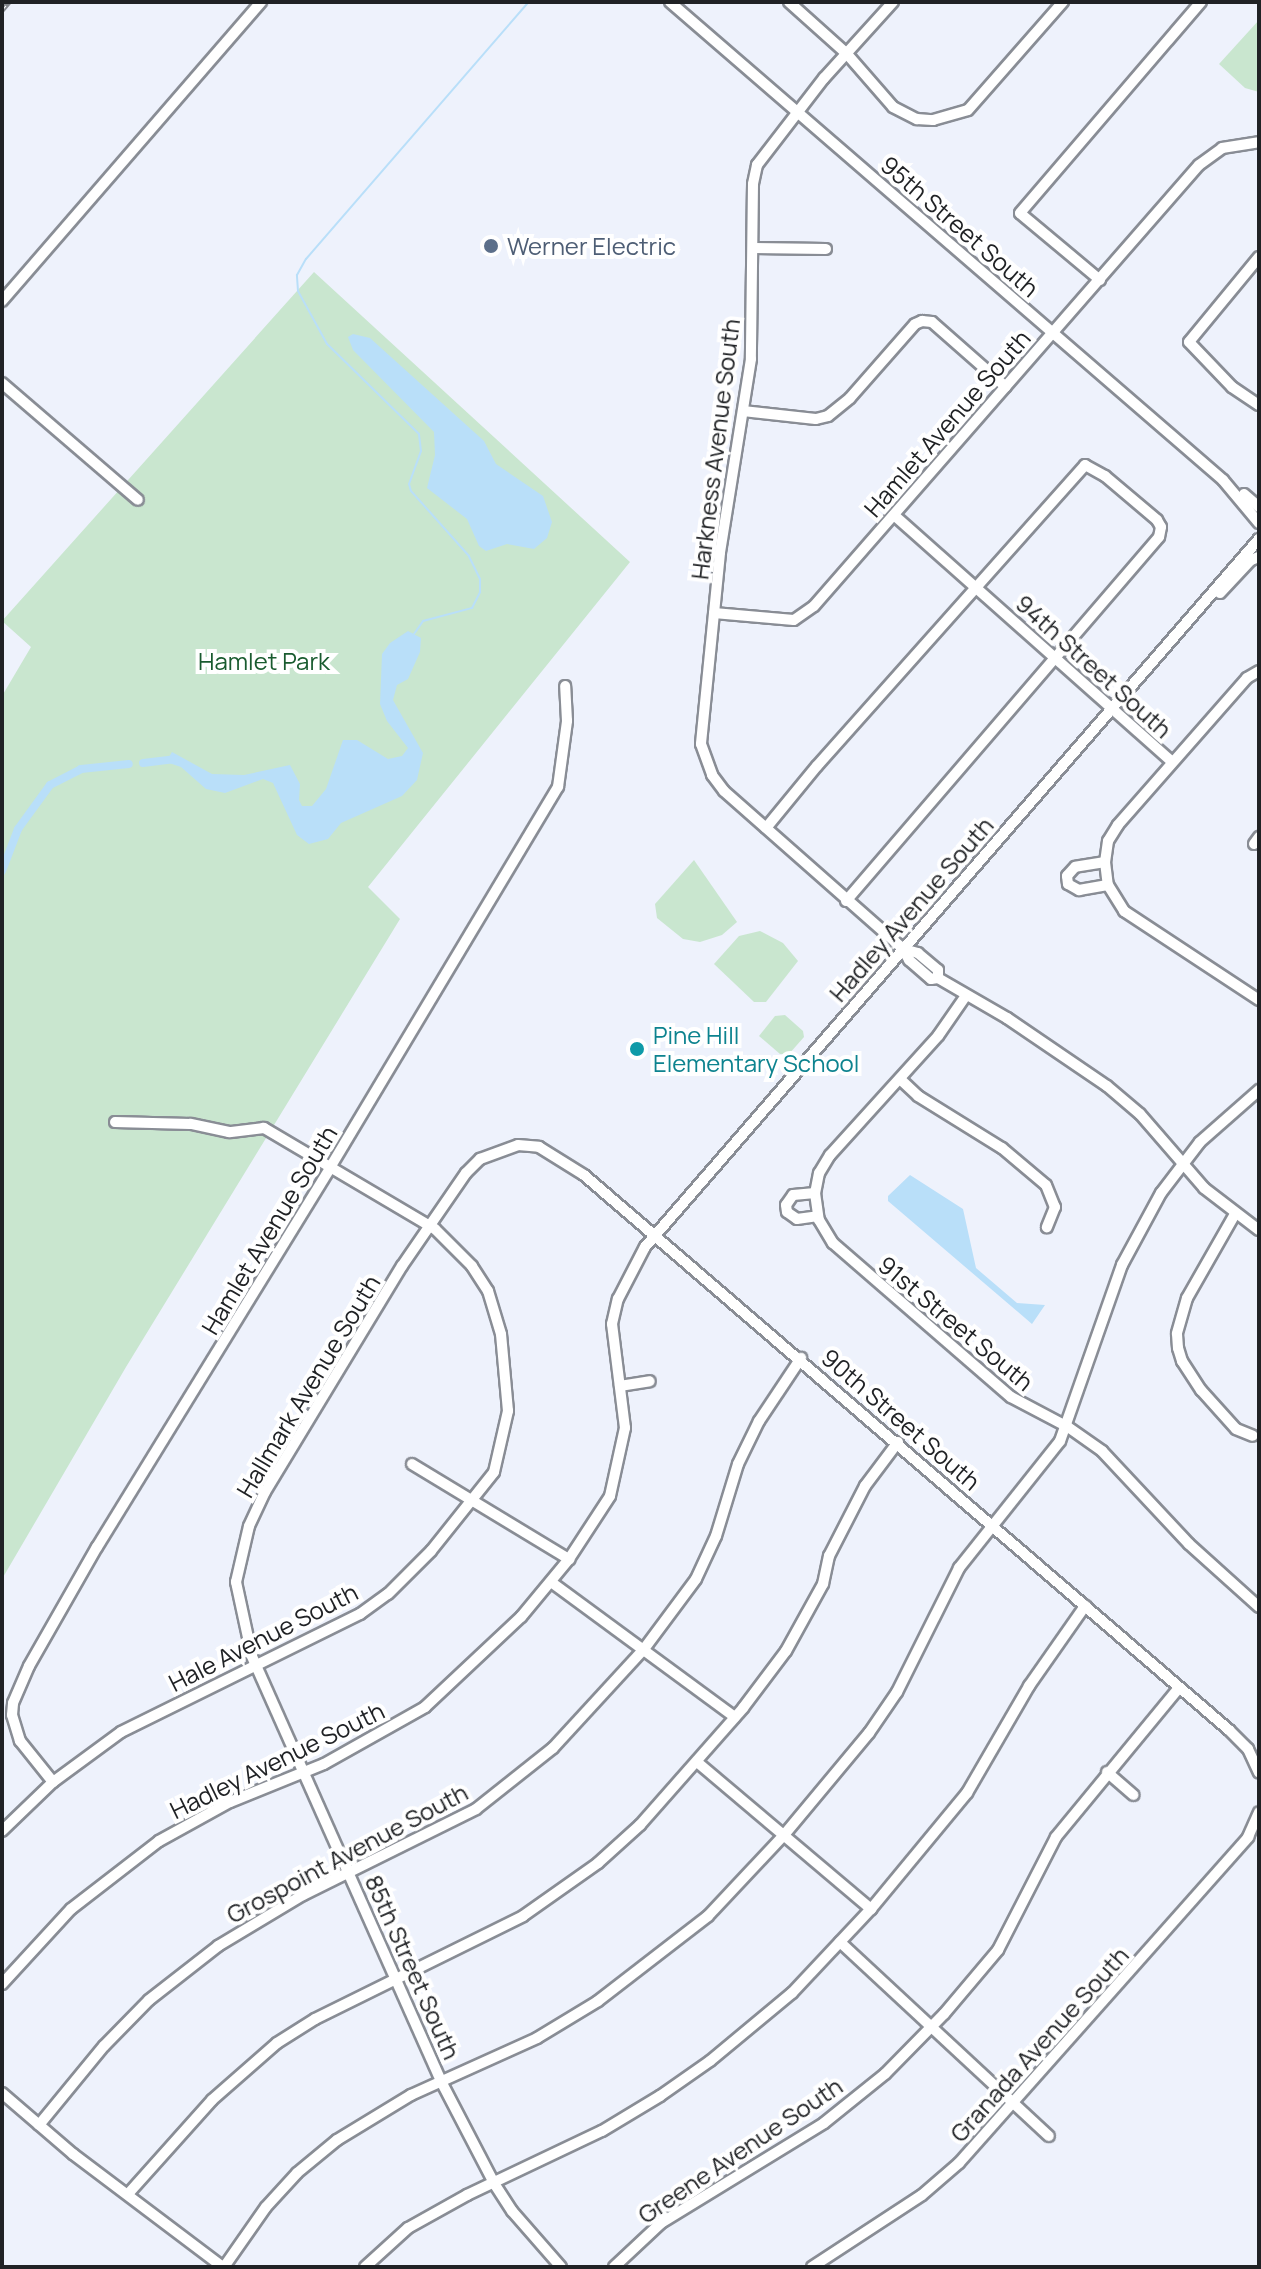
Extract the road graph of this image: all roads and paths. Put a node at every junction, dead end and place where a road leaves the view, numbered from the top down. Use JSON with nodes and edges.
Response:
{"nodes":[{"id":1,"x":261,"y":2,"type":"edge"},
{"id":2,"x":670,"y":2,"type":"edge"},
{"id":3,"x":789,"y":2,"type":"edge"},
{"id":4,"x":893,"y":2,"type":"edge"},
{"id":5,"x":1063,"y":2,"type":"edge"},
{"id":6,"x":1201,"y":2,"type":"edge"},
{"id":7,"x":847,"y":54,"type":"junction"},
{"id":8,"x":797,"y":111,"type":"junction"},
{"id":9,"x":1259,"y":142,"type":"edge"},
{"id":10,"x":754,"y":248,"type":"junction"},
{"id":11,"x":826,"y":249,"type":"dead end"},
{"id":12,"x":1259,"y":257,"type":"edge"},
{"id":13,"x":1100,"y":280,"type":"junction"},
{"id":14,"x":2,"y":301,"type":"edge"},
{"id":15,"x":1053,"y":333,"type":"junction"},
{"id":16,"x":2,"y":383,"type":"edge"},
{"id":17,"x":1006,"y":387,"type":"junction"},
{"id":18,"x":1259,"y":405,"type":"edge"},
{"id":19,"x":743,"y":411,"type":"junction"},
{"id":20,"x":1223,"y":480,"type":"junction"},
{"id":21,"x":138,"y":500,"type":"dead end"},
{"id":22,"x":1259,"y":507,"type":"edge"},
{"id":23,"x":894,"y":515,"type":"junction"},
{"id":24,"x":1259,"y":523,"type":"edge"},
{"id":25,"x":1259,"y":539,"type":"edge"},
{"id":26,"x":1259,"y":557,"type":"edge"},
{"id":27,"x":976,"y":586,"type":"junction"},
{"id":28,"x":1208,"y":601,"type":"junction"},
{"id":29,"x":714,"y":613,"type":"junction"},
{"id":30,"x":1057,"y":660,"type":"junction"},
{"id":31,"x":1259,"y":671,"type":"edge"},
{"id":32,"x":565,"y":686,"type":"dead end"},
{"id":33,"x":1112,"y":710,"type":"junction"},
{"id":34,"x":1172,"y":762,"type":"junction"},
{"id":35,"x":766,"y":828,"type":"junction"},
{"id":36,"x":1105,"y":862,"type":"junction"},
{"id":37,"x":1108,"y":885,"type":"junction"},
{"id":38,"x":846,"y":901,"type":"junction"},
{"id":39,"x":903,"y":949,"type":"junction"},
{"id":40,"x":965,"y":997,"type":"junction"},
{"id":41,"x":1259,"y":1000,"type":"edge"},
{"id":42,"x":900,"y":1079,"type":"junction"},
{"id":43,"x":1259,"y":1090,"type":"edge"},
{"id":44,"x":115,"y":1122,"type":"dead end"},
{"id":45,"x":488,"y":1155,"type":"joint"},
{"id":46,"x":1183,"y":1164,"type":"junction"},
{"id":47,"x":331,"y":1166,"type":"junction"},
{"id":48,"x":815,"y":1193,"type":"junction"},
{"id":49,"x":1235,"y":1214,"type":"junction"},
{"id":50,"x":818,"y":1216,"type":"junction"},
{"id":51,"x":431,"y":1227,"type":"junction"},
{"id":52,"x":1047,"y":1227,"type":"dead end"},
{"id":53,"x":1259,"y":1230,"type":"edge"},
{"id":54,"x":655,"y":1235,"type":"junction"},
{"id":55,"x":801,"y":1358,"type":"junction"},
{"id":56,"x":650,"y":1381,"type":"dead end"},
{"id":57,"x":620,"y":1386,"type":"junction"},
{"id":58,"x":1068,"y":1427,"type":"junction"},
{"id":59,"x":1253,"y":1436,"type":"dead end"},
{"id":60,"x":898,"y":1442,"type":"junction"},
{"id":61,"x":412,"y":1464,"type":"dead end"},
{"id":62,"x":472,"y":1499,"type":"junction"},
{"id":63,"x":996,"y":1526,"type":"junction"},
{"id":64,"x":569,"y":1559,"type":"junction"},
{"id":65,"x":551,"y":1582,"type":"junction"},
{"id":66,"x":1085,"y":1606,"type":"junction"},
{"id":67,"x":1259,"y":1607,"type":"edge"},
{"id":68,"x":644,"y":1649,"type":"junction"},
{"id":69,"x":256,"y":1665,"type":"junction"},
{"id":70,"x":1178,"y":1689,"type":"junction"},
{"id":71,"x":735,"y":1717,"type":"junction"},
{"id":72,"x":697,"y":1762,"type":"junction"},
{"id":73,"x":304,"y":1772,"type":"junction"},
{"id":74,"x":1107,"y":1772,"type":"junction"},
{"id":75,"x":1259,"y":1773,"type":"edge"},
{"id":76,"x":53,"y":1782,"type":"junction"},
{"id":77,"x":1133,"y":1795,"type":"dead end"},
{"id":78,"x":1259,"y":1812,"type":"edge"},
{"id":79,"x":2,"y":1831,"type":"edge"},
{"id":80,"x":784,"y":1835,"type":"junction"},
{"id":81,"x":350,"y":1873,"type":"junction"},
{"id":82,"x":871,"y":1909,"type":"junction"},
{"id":83,"x":840,"y":1942,"type":"junction"},
{"id":84,"x":397,"y":1978,"type":"junction"},
{"id":85,"x":2,"y":1984,"type":"edge"},
{"id":86,"x":931,"y":2027,"type":"junction"},
{"id":87,"x":441,"y":2081,"type":"junction"},
{"id":88,"x":2,"y":2093,"type":"edge"},
{"id":89,"x":1014,"y":2104,"type":"junction"},
{"id":90,"x":39,"y":2125,"type":"junction"},
{"id":91,"x":1049,"y":2136,"type":"dead end"},
{"id":92,"x":494,"y":2183,"type":"junction"},
{"id":93,"x":128,"y":2194,"type":"junction"},
{"id":94,"x":224,"y":2267,"type":"edge"},
{"id":95,"x":365,"y":2267,"type":"edge"},
{"id":96,"x":561,"y":2267,"type":"edge"},
{"id":97,"x":614,"y":2267,"type":"edge"},
{"id":98,"x":812,"y":2267,"type":"edge"}],
"edges":[{"from":1,"to":14,"type":"street"},
{"from":2,"to":8,"type":"street","name":"95th Street South"},
{"from":3,"to":7,"type":"street"},
{"from":4,"to":7,"type":"street","name":"Harkness Avenue South"},
{"from":5,"to":7,"type":"street"},
{"from":6,"to":13,"type":"street"},
{"from":7,"to":8,"type":"street","name":"Harkness Avenue South"},
{"from":8,"to":10,"type":"street","name":"Harkness Avenue South"},
{"from":8,"to":15,"type":"street","name":"95th Street South"},
{"from":9,"to":13,"type":"street","name":"Hamlet Avenue South"},
{"from":10,"to":11,"type":"street"},
{"from":10,"to":19,"type":"street","name":"Harkness Avenue South"},
{"from":12,"to":18,"type":"street"},
{"from":13,"to":15,"type":"street","name":"Hamlet Avenue South"},
{"from":15,"to":17,"type":"street","name":"Hamlet Avenue South"},
{"from":15,"to":20,"type":"street","name":"95th Street South"},
{"from":16,"to":21,"type":"street"},
{"from":17,"to":19,"type":"street"},
{"from":17,"to":23,"type":"street","name":"Hamlet Avenue South"},
{"from":19,"to":29,"type":"street","name":"Harkness Avenue South"},
{"from":20,"to":22,"type":"street","name":"95th Street South"},
{"from":20,"to":24,"type":"street","name":"95th Street South"},
{"from":23,"to":27,"type":"street","name":"94th Street South"},
{"from":23,"to":29,"type":"street","name":"Hamlet Avenue South"},
{"from":25,"to":28,"type":"street","name":"Hadley Avenue South"},
{"from":26,"to":28,"type":"street","name":"Hadley Avenue South"},
{"from":27,"to":30,"type":"street","name":"94th Street South"},
{"from":27,"to":30,"type":"street"},
{"from":27,"to":35,"type":"street"},
{"from":28,"to":33,"type":"street","name":"Hadley Avenue South"},
{"from":29,"to":35,"type":"street","name":"Harkness Avenue South"},
{"from":30,"to":33,"type":"street","name":"94th Street South"},
{"from":30,"to":38,"type":"street"},
{"from":31,"to":34,"type":"street","name":"94th Street South"},
{"from":32,"to":47,"type":"street","name":"Hamlet Avenue South"},
{"from":33,"to":34,"type":"street","name":"94th Street South"},
{"from":33,"to":39,"type":"street","name":"Hadley Avenue South"},
{"from":34,"to":36,"type":"street"},
{"from":35,"to":38,"type":"street"},
{"from":36,"to":37,"type":"street"},
{"from":36,"to":37,"type":"street"},
{"from":37,"to":41,"type":"street"},
{"from":38,"to":39,"type":"street"},
{"from":39,"to":40,"type":"street"},
{"from":39,"to":54,"type":"street","name":"Hadley Avenue South"},
{"from":40,"to":42,"type":"street","name":"91st Street South"},
{"from":40,"to":46,"type":"street"},
{"from":42,"to":48,"type":"street","name":"91st Street South"},
{"from":42,"to":52,"type":"street"},
{"from":43,"to":46,"type":"street"},
{"from":44,"to":47,"type":"street","name":"Hale Avenue South"},
{"from":45,"to":51,"type":"street","name":"Hallmark Avenue South"},
{"from":45,"to":54,"type":"street","name":"90th Street South"},
{"from":46,"to":49,"type":"street"},
{"from":46,"to":58,"type":"street"},
{"from":47,"to":51,"type":"street","name":"Hale Avenue South"},
{"from":47,"to":76,"type":"street","name":"Hamlet Avenue South"},
{"from":48,"to":50,"type":"street","name":"91st Street South"},
{"from":48,"to":50,"type":"street"},
{"from":49,"to":53,"type":"street"},
{"from":49,"to":59,"type":"street"},
{"from":50,"to":58,"type":"street","name":"91st Street South"},
{"from":51,"to":62,"type":"street","name":"Hale Avenue South"},
{"from":51,"to":69,"type":"street","name":"Hallmark Avenue South"},
{"from":54,"to":55,"type":"street","name":"90th Street South"},
{"from":54,"to":57,"type":"street","name":"Hadley Avenue South"},
{"from":55,"to":60,"type":"street","name":"90th Street South"},
{"from":55,"to":68,"type":"street","name":"Grospoint Avenue South"},
{"from":56,"to":57,"type":"street"},
{"from":57,"to":64,"type":"street","name":"Hadley Avenue South"},
{"from":58,"to":63,"type":"street"},
{"from":58,"to":67,"type":"street","name":"91st Street South"},
{"from":60,"to":63,"type":"street","name":"90th Street South"},
{"from":60,"to":71,"type":"street"},
{"from":61,"to":62,"type":"street"},
{"from":62,"to":64,"type":"street"},
{"from":62,"to":69,"type":"street","name":"Hale Avenue South"},
{"from":63,"to":66,"type":"street","name":"90th Street South"},
{"from":63,"to":80,"type":"street"},
{"from":64,"to":65,"type":"street","name":"Hadley Avenue South"},
{"from":65,"to":68,"type":"street"},
{"from":65,"to":73,"type":"street","name":"Hadley Avenue South"},
{"from":66,"to":70,"type":"street","name":"90th Street South"},
{"from":66,"to":82,"type":"street"},
{"from":68,"to":71,"type":"street"},
{"from":68,"to":81,"type":"street","name":"Grospoint Avenue South"},
{"from":69,"to":73,"type":"street","name":"85th Street South"},
{"from":69,"to":76,"type":"street","name":"Hale Avenue South"},
{"from":70,"to":74,"type":"street","name":"Greene Avenue South"},
{"from":70,"to":75,"type":"street","name":"90th Street South"},
{"from":71,"to":72,"type":"street"},
{"from":72,"to":80,"type":"street"},
{"from":72,"to":84,"type":"street"},
{"from":73,"to":81,"type":"street","name":"85th Street South"},
{"from":73,"to":85,"type":"street","name":"Hadley Avenue South"},
{"from":74,"to":77,"type":"street"},
{"from":74,"to":86,"type":"street","name":"Greene Avenue South"},
{"from":76,"to":79,"type":"street","name":"Hale Avenue South"},
{"from":78,"to":89,"type":"street","name":"Granada Avenue South"},
{"from":80,"to":82,"type":"street"},
{"from":80,"to":87,"type":"street"},
{"from":81,"to":84,"type":"street","name":"85th Street South"},
{"from":81,"to":90,"type":"street","name":"Grospoint Avenue South"},
{"from":82,"to":83,"type":"street"},
{"from":83,"to":86,"type":"street"},
{"from":83,"to":92,"type":"street"},
{"from":84,"to":87,"type":"street","name":"85th Street South"},
{"from":84,"to":93,"type":"street"},
{"from":86,"to":89,"type":"street"},
{"from":86,"to":97,"type":"street","name":"Greene Avenue South"},
{"from":87,"to":92,"type":"street","name":"85th Street South"},
{"from":87,"to":94,"type":"street"},
{"from":88,"to":90,"type":"street"},
{"from":89,"to":91,"type":"street"},
{"from":89,"to":98,"type":"street","name":"Granada Avenue South"},
{"from":90,"to":93,"type":"street"},
{"from":92,"to":95,"type":"street"},
{"from":92,"to":96,"type":"street","name":"85th Street South"},
{"from":93,"to":94,"type":"street"}]}
